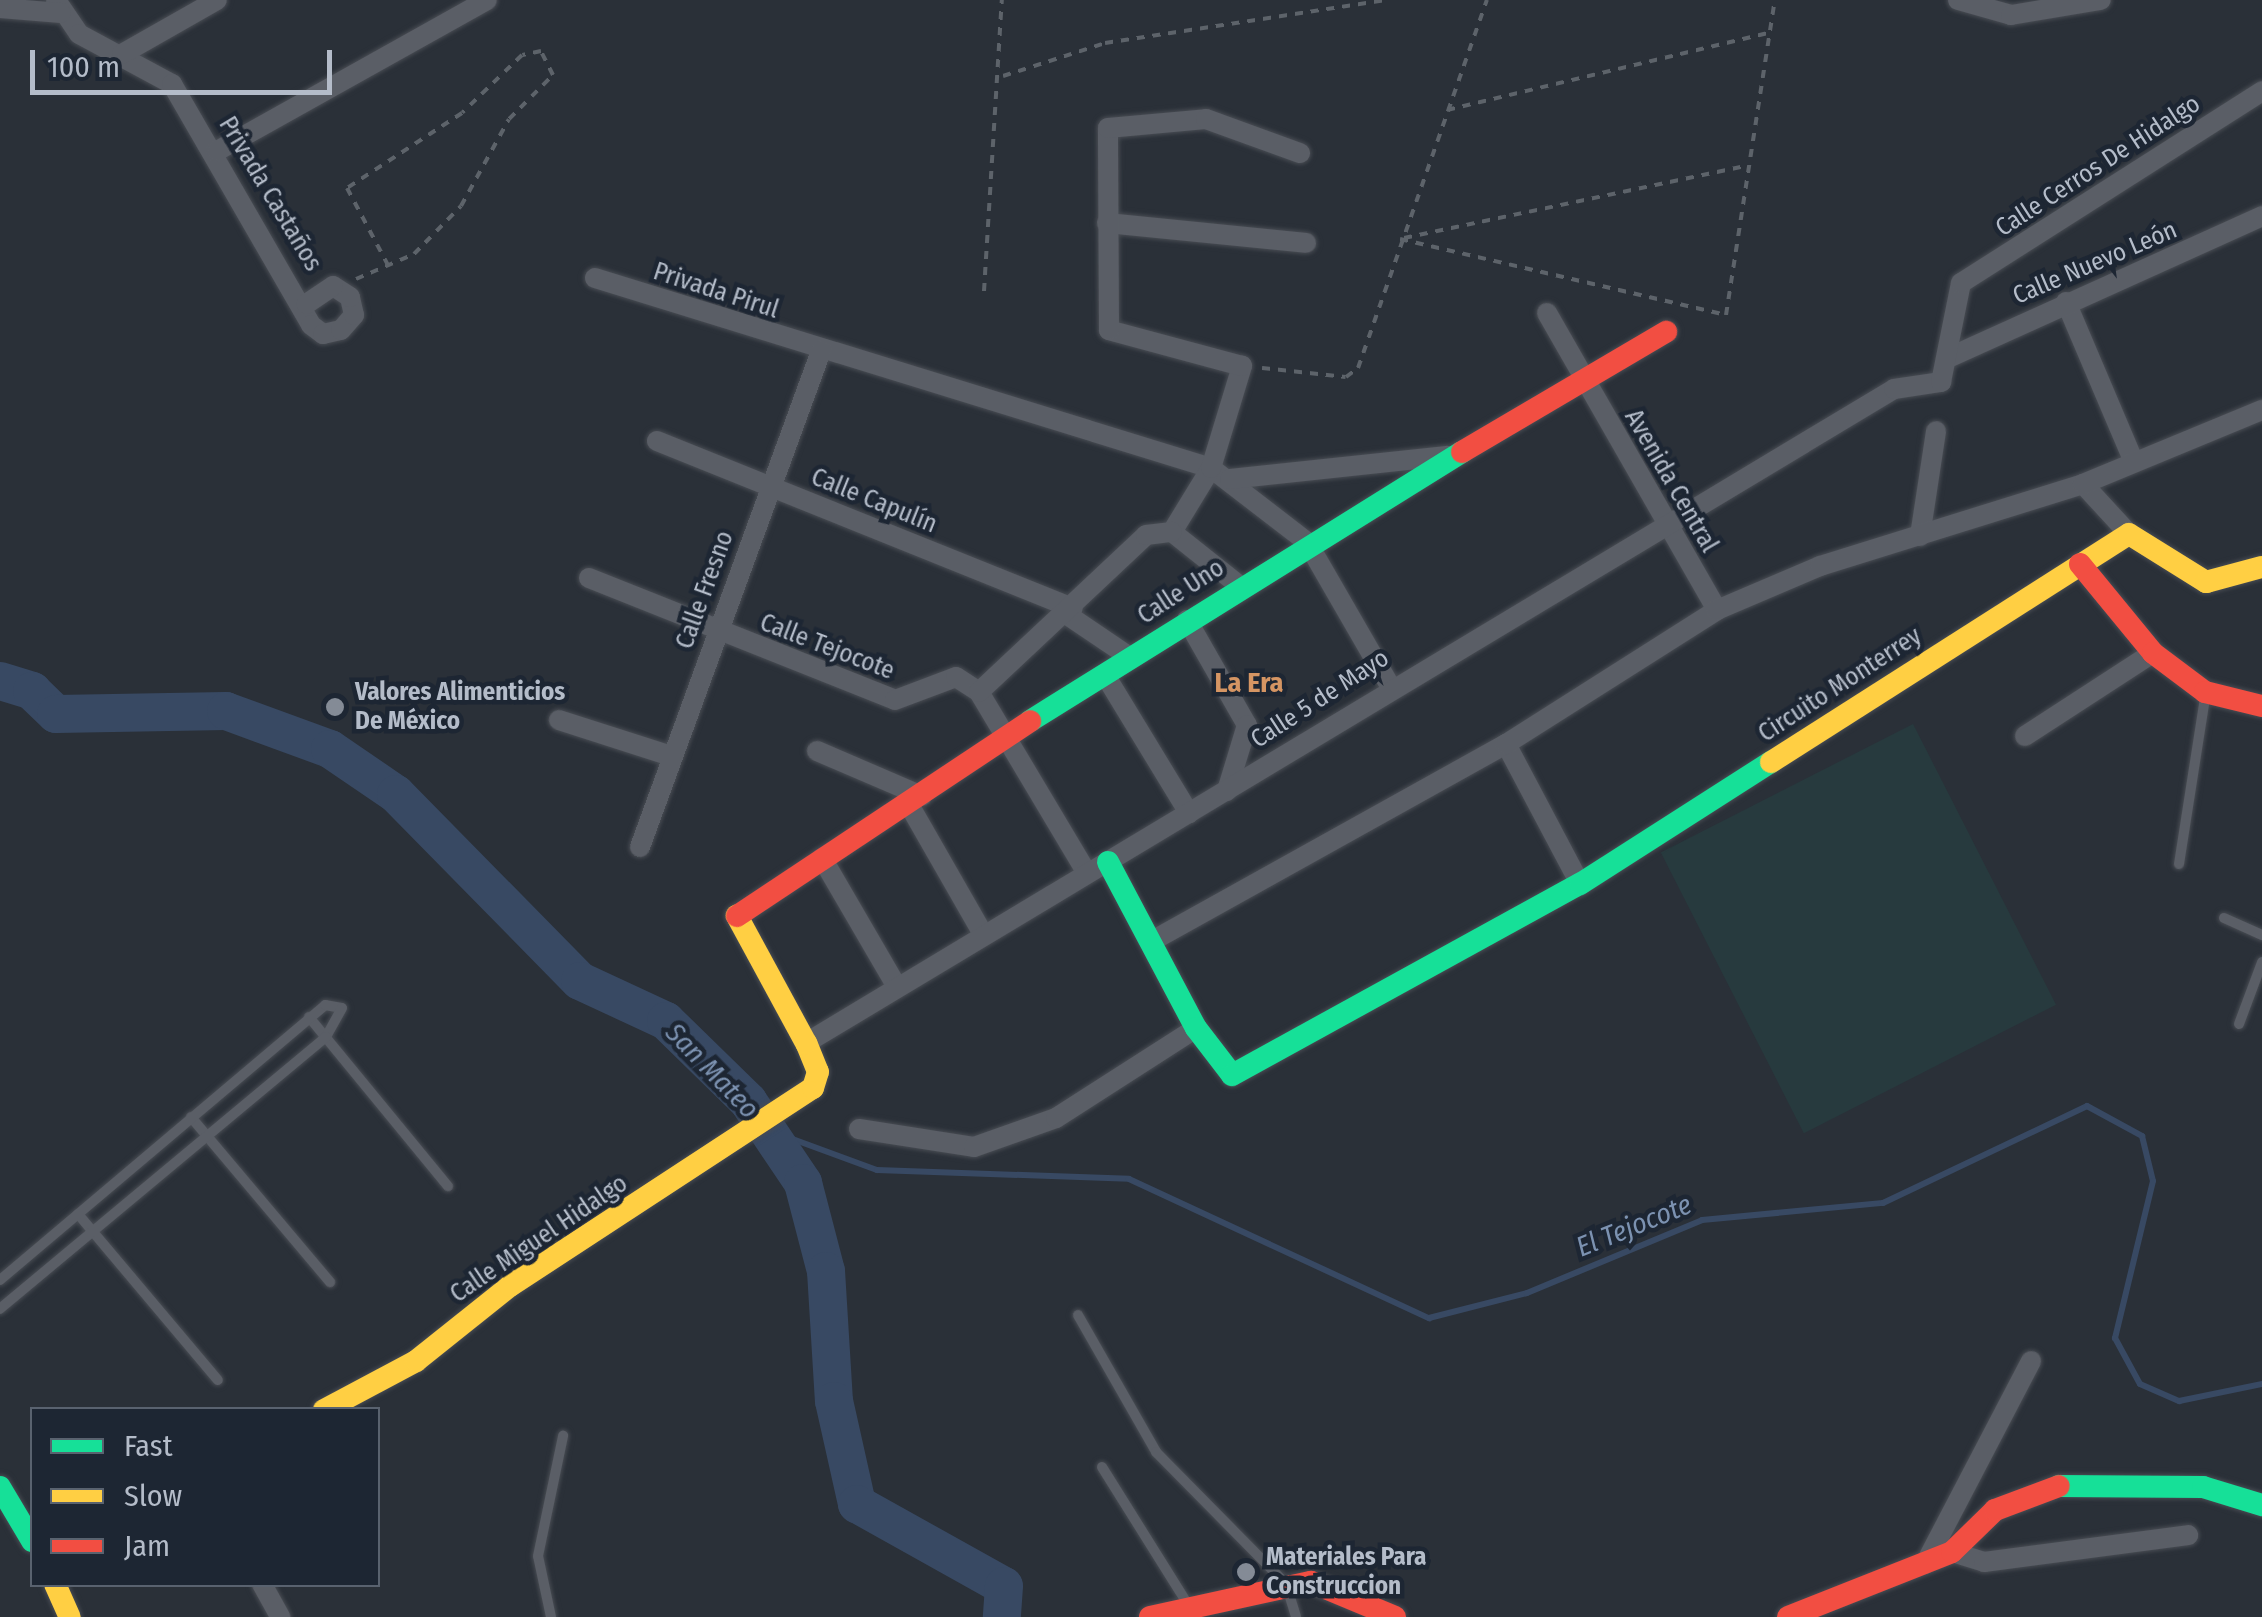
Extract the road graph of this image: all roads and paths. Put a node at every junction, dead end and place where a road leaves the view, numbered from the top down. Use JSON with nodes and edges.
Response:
{"nodes":[{"id":1,"x":216,"y":0,"type":"edge"},
{"id":2,"x":487,"y":0,"type":"edge"},
{"id":3,"x":1002,"y":0,"type":"edge"},
{"id":4,"x":1386,"y":0,"type":"edge"},
{"id":5,"x":1488,"y":0,"type":"edge"},
{"id":6,"x":1775,"y":0,"type":"edge"},
{"id":7,"x":1958,"y":0,"type":"edge"},
{"id":8,"x":2101,"y":0,"type":"edge"},
{"id":9,"x":59,"y":6,"type":"edge"},
{"id":10,"x":0,"y":8,"type":"edge"},
{"id":11,"x":1770,"y":33,"type":"junction"},
{"id":12,"x":122,"y":54,"type":"junction"},
{"id":13,"x":1003,"y":76,"type":"junction"},
{"id":14,"x":2262,"y":91,"type":"edge"},
{"id":15,"x":1447,"y":110,"type":"junction"},
{"id":16,"x":217,"y":151,"type":"junction"},
{"id":17,"x":1300,"y":153,"type":"dead end"},
{"id":18,"x":1750,"y":166,"type":"junction"},
{"id":19,"x":2262,"y":216,"type":"edge"},
{"id":20,"x":1107,"y":223,"type":"junction"},
{"id":21,"x":1400,"y":239,"type":"junction"},
{"id":22,"x":1306,"y":243,"type":"dead end"},
{"id":23,"x":388,"y":265,"type":"junction"},
{"id":24,"x":595,"y":278,"type":"dead end"},
{"id":25,"x":341,"y":291,"type":"junction"},
{"id":26,"x":984,"y":291,"type":"dead end"},
{"id":27,"x":2066,"y":302,"type":"junction"},
{"id":28,"x":306,"y":304,"type":"junction"},
{"id":29,"x":1547,"y":312,"type":"dead end"},
{"id":30,"x":1666,"y":332,"type":"dead end"},
{"id":31,"x":821,"y":351,"type":"junction"},
{"id":32,"x":1242,"y":366,"type":"junction"},
{"id":33,"x":1947,"y":368,"type":"junction"},
{"id":34,"x":1582,"y":377,"type":"junction"},
{"id":35,"x":2262,"y":410,"type":"edge"},
{"id":36,"x":1936,"y":431,"type":"dead end"},
{"id":37,"x":658,"y":441,"type":"dead end"},
{"id":38,"x":1451,"y":456,"type":"junction"},
{"id":39,"x":2134,"y":462,"type":"junction"},
{"id":40,"x":1221,"y":474,"type":"junction"},
{"id":41,"x":2083,"y":484,"type":"junction"},
{"id":42,"x":769,"y":486,"type":"junction"},
{"id":43,"x":1666,"y":524,"type":"junction"},
{"id":44,"x":1172,"y":532,"type":"junction"},
{"id":45,"x":2130,"y":534,"type":"junction"},
{"id":46,"x":1920,"y":536,"type":"junction"},
{"id":47,"x":1307,"y":542,"type":"junction"},
{"id":48,"x":2080,"y":564,"type":"junction"},
{"id":49,"x":2262,"y":568,"type":"edge"},
{"id":50,"x":589,"y":578,"type":"dead end"},
{"id":51,"x":1240,"y":586,"type":"junction"},
{"id":52,"x":1717,"y":610,"type":"junction"},
{"id":53,"x":1069,"y":611,"type":"junction"},
{"id":54,"x":1187,"y":620,"type":"junction"},
{"id":55,"x":717,"y":632,"type":"junction"},
{"id":56,"x":2153,"y":653,"type":"junction"},
{"id":57,"x":1132,"y":658,"type":"junction"},
{"id":58,"x":1105,"y":676,"type":"junction"},
{"id":59,"x":1390,"y":686,"type":"junction"},
{"id":60,"x":979,"y":692,"type":"junction"},
{"id":61,"x":2205,"y":692,"type":"junction"},
{"id":62,"x":2262,"y":706,"type":"edge"},
{"id":63,"x":558,"y":720,"type":"dead end"},
{"id":64,"x":2026,"y":736,"type":"dead end"},
{"id":65,"x":1005,"y":738,"type":"junction"},
{"id":66,"x":1506,"y":744,"type":"junction"},
{"id":67,"x":817,"y":751,"type":"dead end"},
{"id":68,"x":671,"y":756,"type":"junction"},
{"id":69,"x":1227,"y":792,"type":"junction"},
{"id":70,"x":915,"y":799,"type":"junction"},
{"id":71,"x":1189,"y":814,"type":"junction"},
{"id":72,"x":640,"y":848,"type":"dead end"},
{"id":73,"x":822,"y":858,"type":"junction"},
{"id":74,"x":1108,"y":862,"type":"junction"},
{"id":75,"x":2179,"y":864,"type":"dead end"},
{"id":76,"x":1087,"y":873,"type":"junction"},
{"id":77,"x":1580,"y":884,"type":"junction"},
{"id":78,"x":2224,"y":918,"type":"dead end"},
{"id":79,"x":982,"y":932,"type":"junction"},
{"id":80,"x":2262,"y":935,"type":"edge"},
{"id":81,"x":1152,"y":941,"type":"junction"},
{"id":82,"x":2262,"y":962,"type":"edge"},
{"id":83,"x":898,"y":986,"type":"junction"},
{"id":84,"x":309,"y":1017,"type":"junction"},
{"id":85,"x":2239,"y":1024,"type":"dead end"},
{"id":86,"x":1196,"y":1028,"type":"junction"},
{"id":87,"x":326,"y":1037,"type":"junction"},
{"id":88,"x":806,"y":1043,"type":"junction"},
{"id":89,"x":191,"y":1117,"type":"junction"},
{"id":90,"x":858,"y":1129,"type":"dead end"},
{"id":91,"x":208,"y":1138,"type":"junction"},
{"id":92,"x":164,"y":1140,"type":"junction"},
{"id":93,"x":182,"y":1159,"type":"junction"},
{"id":94,"x":448,"y":1186,"type":"dead end"},
{"id":95,"x":78,"y":1214,"type":"junction"},
{"id":96,"x":94,"y":1232,"type":"junction"},
{"id":97,"x":5,"y":1276,"type":"edge"},
{"id":98,"x":330,"y":1282,"type":"dead end"},
{"id":99,"x":23,"y":1290,"type":"junction"},
{"id":100,"x":0,"y":1308,"type":"edge"},
{"id":101,"x":1078,"y":1314,"type":"dead end"},
{"id":102,"x":2032,"y":1362,"type":"dead end"},
{"id":103,"x":218,"y":1380,"type":"dead end"},
{"id":104,"x":330,"y":1407,"type":"edge"},
{"id":105,"x":563,"y":1436,"type":"dead end"},
{"id":106,"x":1102,"y":1468,"type":"dead end"},
{"id":107,"x":0,"y":1487,"type":"edge"},
{"id":108,"x":2262,"y":1505,"type":"edge"},
{"id":109,"x":2188,"y":1534,"type":"dead end"},
{"id":110,"x":30,"y":1539,"type":"edge"},
{"id":111,"x":1952,"y":1552,"type":"junction"},
{"id":112,"x":1924,"y":1566,"type":"junction"},
{"id":113,"x":1286,"y":1584,"type":"junction"},
{"id":114,"x":56,"y":1587,"type":"edge"},
{"id":115,"x":264,"y":1587,"type":"edge"},
{"id":116,"x":1190,"y":1608,"type":"junction"},
{"id":117,"x":70,"y":1617,"type":"edge"},
{"id":118,"x":280,"y":1617,"type":"edge"},
{"id":119,"x":552,"y":1617,"type":"edge"},
{"id":120,"x":1150,"y":1617,"type":"edge"},
{"id":121,"x":1296,"y":1617,"type":"edge"},
{"id":122,"x":1395,"y":1617,"type":"edge"},
{"id":123,"x":1788,"y":1617,"type":"edge"}],
"edges":[{"from":1,"to":12,"type":"street"},
{"from":2,"to":16,"type":"street"},
{"from":3,"to":13,"type":"path"},
{"from":4,"to":13,"type":"path"},
{"from":5,"to":15,"type":"path"},
{"from":6,"to":11,"type":"path"},
{"from":7,"to":8,"type":"street"},
{"from":9,"to":10,"type":"street"},
{"from":9,"to":12,"type":"street","name":"Privada Castaños"},
{"from":11,"to":15,"type":"path"},
{"from":11,"to":18,"type":"path"},
{"from":12,"to":16,"type":"street","name":"Privada Castaños"},
{"from":13,"to":26,"type":"path"},
{"from":14,"to":33,"type":"street","name":"Calle Cerros De Hidalgo"},
{"from":15,"to":21,"type":"path"},
{"from":16,"to":28,"type":"street","name":"Privada Castaños"},
{"from":17,"to":20,"type":"street"},
{"from":18,"to":21,"type":"path"},
{"from":18,"to":21,"type":"path"},
{"from":19,"to":27,"type":"street","name":"Calle Nuevo León"},
{"from":20,"to":22,"type":"street"},
{"from":20,"to":32,"type":"street"},
{"from":21,"to":32,"type":"path"},
{"from":23,"to":23,"type":"path"},
{"from":23,"to":25,"type":"path"},
{"from":24,"to":31,"type":"street","name":"Privada Pirul"},
{"from":25,"to":28,"type":"street","name":"Privada Castaños"},
{"from":25,"to":28,"type":"street","name":"Privada Castaños"},
{"from":27,"to":33,"type":"street","name":"Calle Nuevo León"},
{"from":27,"to":39,"type":"street"},
{"from":29,"to":34,"type":"street","name":"Avenida Central"},
{"from":30,"to":34,"type":"street","name":"Calle Uno"},
{"from":31,"to":40,"type":"street"},
{"from":31,"to":42,"type":"street","name":"Calle Fresno"},
{"from":32,"to":40,"type":"street"},
{"from":33,"to":43,"type":"street","name":"Calle 5 de Mayo"},
{"from":34,"to":38,"type":"street","name":"Calle Uno"},
{"from":34,"to":43,"type":"street","name":"Avenida Central"},
{"from":35,"to":39,"type":"street"},
{"from":36,"to":46,"type":"street"},
{"from":37,"to":42,"type":"street","name":"Calle Capulín"},
{"from":38,"to":40,"type":"street"},
{"from":38,"to":47,"type":"street","name":"Calle Uno"},
{"from":39,"to":41,"type":"street"},
{"from":40,"to":44,"type":"street"},
{"from":40,"to":47,"type":"street"},
{"from":41,"to":45,"type":"street"},
{"from":41,"to":46,"type":"street"},
{"from":42,"to":53,"type":"street","name":"Calle Capulín"},
{"from":42,"to":55,"type":"street","name":"Calle Fresno"},
{"from":43,"to":52,"type":"street","name":"Avenida Central"},
{"from":43,"to":59,"type":"street","name":"Calle 5 de Mayo"},
{"from":44,"to":51,"type":"street"},
{"from":44,"to":53,"type":"street"},
{"from":45,"to":48,"type":"street","name":"Circuito Monterrey"},
{"from":45,"to":49,"type":"street"},
{"from":46,"to":52,"type":"street"},
{"from":47,"to":51,"type":"street","name":"Calle Uno"},
{"from":47,"to":59,"type":"street"},
{"from":48,"to":56,"type":"street"},
{"from":48,"to":77,"type":"street","name":"Circuito Monterrey"},
{"from":50,"to":55,"type":"street"},
{"from":51,"to":54,"type":"street","name":"Calle Uno"},
{"from":52,"to":66,"type":"street"},
{"from":53,"to":57,"type":"street","name":"Calle Capulín"},
{"from":53,"to":60,"type":"street"},
{"from":54,"to":57,"type":"street","name":"Calle Uno"},
{"from":54,"to":69,"type":"street"},
{"from":55,"to":60,"type":"street","name":"Calle Tejocote"},
{"from":55,"to":68,"type":"street","name":"Calle Fresno"},
{"from":56,"to":61,"type":"street"},
{"from":56,"to":64,"type":"street"},
{"from":57,"to":58,"type":"street","name":"Calle Uno"},
{"from":58,"to":65,"type":"street","name":"Calle Uno"},
{"from":58,"to":71,"type":"street"},
{"from":59,"to":69,"type":"street","name":"Calle 5 de Mayo"},
{"from":60,"to":65,"type":"street"},
{"from":61,"to":62,"type":"street"},
{"from":61,"to":75,"type":"lane"},
{"from":63,"to":68,"type":"street"},
{"from":65,"to":70,"type":"street","name":"Calle Uno"},
{"from":65,"to":76,"type":"street"},
{"from":66,"to":77,"type":"street"},
{"from":66,"to":81,"type":"street"},
{"from":67,"to":70,"type":"street"},
{"from":68,"to":72,"type":"street","name":"Calle Fresno"},
{"from":69,"to":71,"type":"street","name":"Calle 5 de Mayo"},
{"from":70,"to":73,"type":"street","name":"Calle Uno"},
{"from":70,"to":79,"type":"street"},
{"from":71,"to":74,"type":"street","name":"Calle 5 de Mayo"},
{"from":73,"to":83,"type":"street"},
{"from":73,"to":88,"type":"street","name":"Calle Uno"},
{"from":74,"to":76,"type":"street","name":"Calle 5 de Mayo"},
{"from":74,"to":81,"type":"street","name":"Circuito Monterrey"},
{"from":76,"to":79,"type":"street","name":"Calle 5 de Mayo"},
{"from":77,"to":86,"type":"street","name":"Circuito Monterrey"},
{"from":78,"to":80,"type":"lane"},
{"from":79,"to":83,"type":"street","name":"Calle 5 de Mayo"},
{"from":81,"to":86,"type":"street","name":"Circuito Monterrey"},
{"from":82,"to":85,"type":"lane"},
{"from":83,"to":88,"type":"street","name":"Calle 5 de Mayo"},
{"from":84,"to":87,"type":"lane"},
{"from":84,"to":87,"type":"lane"},
{"from":84,"to":89,"type":"lane"},
{"from":86,"to":90,"type":"street"},
{"from":87,"to":91,"type":"lane"},
{"from":87,"to":94,"type":"lane"},
{"from":88,"to":104,"type":"street","name":"Calle Miguel Hidalgo"},
{"from":89,"to":91,"type":"lane"},
{"from":89,"to":92,"type":"lane"},
{"from":91,"to":93,"type":"lane"},
{"from":91,"to":98,"type":"lane"},
{"from":92,"to":93,"type":"lane"},
{"from":92,"to":95,"type":"lane"},
{"from":93,"to":96,"type":"lane"},
{"from":95,"to":96,"type":"lane"},
{"from":95,"to":97,"type":"lane"},
{"from":96,"to":99,"type":"lane"},
{"from":96,"to":103,"type":"lane"},
{"from":97,"to":99,"type":"lane"},
{"from":99,"to":100,"type":"lane"},
{"from":101,"to":113,"type":"lane"},
{"from":102,"to":112,"type":"street"},
{"from":105,"to":119,"type":"lane"},
{"from":106,"to":116,"type":"lane"},
{"from":107,"to":110,"type":"street"},
{"from":108,"to":111,"type":"street"},
{"from":109,"to":111,"type":"street"},
{"from":111,"to":112,"type":"street"},
{"from":112,"to":123,"type":"street"},
{"from":113,"to":116,"type":"street"},
{"from":113,"to":121,"type":"lane"},
{"from":113,"to":122,"type":"street"},
{"from":114,"to":117,"type":"street"},
{"from":115,"to":118,"type":"street"},
{"from":116,"to":120,"type":"street"}]}
